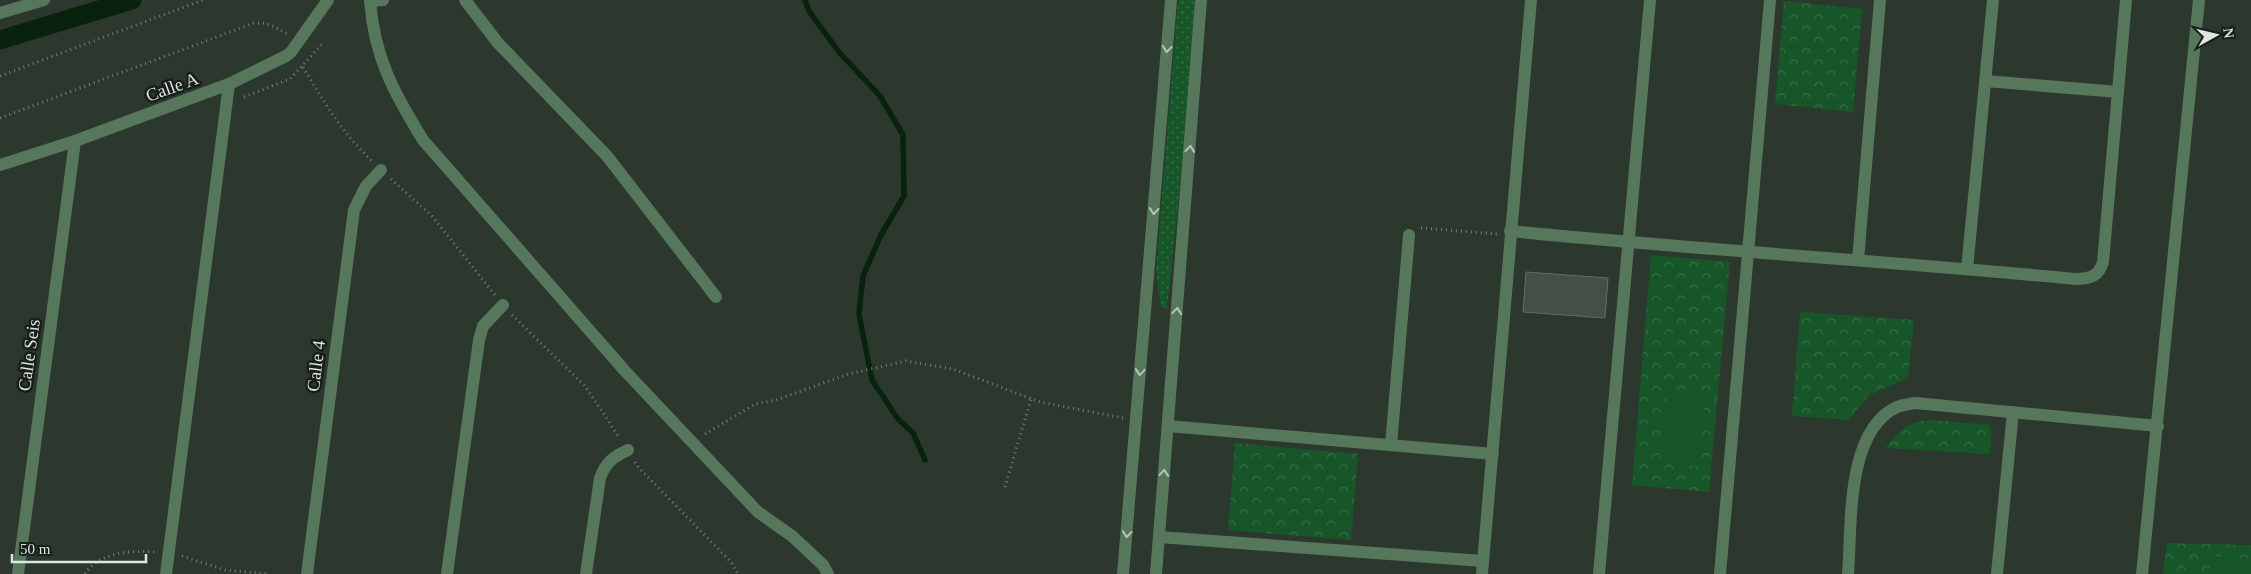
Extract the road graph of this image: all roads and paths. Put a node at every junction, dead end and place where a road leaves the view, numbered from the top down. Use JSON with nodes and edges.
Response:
{"nodes":[{"id":1,"x":44,"y":0,"type":"edge"},
{"id":2,"x":203,"y":0,"type":"edge"},
{"id":3,"x":328,"y":0,"type":"edge"},
{"id":4,"x":370,"y":0,"type":"edge"},
{"id":5,"x":383,"y":0,"type":"edge"},
{"id":6,"x":465,"y":0,"type":"edge"},
{"id":7,"x":1172,"y":0,"type":"edge"},
{"id":8,"x":1201,"y":0,"type":"edge"},
{"id":9,"x":1531,"y":0,"type":"edge"},
{"id":10,"x":1650,"y":0,"type":"edge"},
{"id":11,"x":1770,"y":0,"type":"edge"},
{"id":12,"x":1880,"y":0,"type":"edge"},
{"id":13,"x":1992,"y":0,"type":"edge"},
{"id":14,"x":2126,"y":0,"type":"edge"},
{"id":15,"x":2199,"y":0,"type":"edge"},
{"id":16,"x":0,"y":13,"type":"edge"},
{"id":17,"x":284,"y":32,"type":"dead end"},
{"id":18,"x":324,"y":42,"type":"dead end"},
{"id":19,"x":302,"y":67,"type":"junction"},
{"id":20,"x":0,"y":76,"type":"edge"},
{"id":21,"x":1985,"y":81,"type":"junction"},
{"id":22,"x":229,"y":84,"type":"junction"},
{"id":23,"x":2118,"y":92,"type":"junction"},
{"id":24,"x":244,"y":97,"type":"dead end"},
{"id":25,"x":0,"y":118,"type":"edge"},
{"id":26,"x":75,"y":141,"type":"junction"},
{"id":27,"x":0,"y":165,"type":"edge"},
{"id":28,"x":381,"y":170,"type":"junction"},
{"id":29,"x":1415,"y":231,"type":"joint"},
{"id":30,"x":1510,"y":233,"type":"junction"},
{"id":31,"x":1627,"y":243,"type":"junction"},
{"id":32,"x":1749,"y":251,"type":"junction"},
{"id":33,"x":1858,"y":260,"type":"junction"},
{"id":34,"x":1967,"y":269,"type":"junction"},
{"id":35,"x":716,"y":298,"type":"dead end"},
{"id":36,"x":503,"y":305,"type":"junction"},
{"id":37,"x":1031,"y":399,"type":"junction"},
{"id":38,"x":2013,"y":412,"type":"junction"},
{"id":39,"x":1136,"y":421,"type":"junction"},
{"id":40,"x":1168,"y":426,"type":"junction"},
{"id":41,"x":2158,"y":426,"type":"junction"},
{"id":42,"x":692,"y":442,"type":"junction"},
{"id":43,"x":1391,"y":445,"type":"junction"},
{"id":44,"x":628,"y":450,"type":"junction"},
{"id":45,"x":1493,"y":454,"type":"junction"},
{"id":46,"x":1006,"y":487,"type":"dead end"},
{"id":47,"x":1159,"y":537,"type":"junction"},
{"id":48,"x":1483,"y":568,"type":"edge"},
{"id":49,"x":18,"y":574,"type":"edge"},
{"id":50,"x":166,"y":574,"type":"edge"},
{"id":51,"x":307,"y":574,"type":"edge"},
{"id":52,"x":447,"y":574,"type":"edge"},
{"id":53,"x":586,"y":574,"type":"edge"},
{"id":54,"x":738,"y":574,"type":"edge"},
{"id":55,"x":828,"y":574,"type":"edge"},
{"id":56,"x":1123,"y":574,"type":"edge"},
{"id":57,"x":1156,"y":574,"type":"edge"},
{"id":58,"x":1599,"y":574,"type":"edge"},
{"id":59,"x":1720,"y":574,"type":"edge"},
{"id":60,"x":1848,"y":574,"type":"edge"},
{"id":61,"x":1997,"y":574,"type":"edge"},
{"id":62,"x":2142,"y":574,"type":"edge"}],
"edges":[{"from":1,"to":16,"type":"street"},
{"from":2,"to":20,"type":"path"},
{"from":3,"to":22,"type":"street","name":"Calle A"},
{"from":4,"to":5,"type":"street"},
{"from":4,"to":42,"type":"street"},
{"from":6,"to":35,"type":"street"},
{"from":7,"to":39,"type":"street","one_way":true},
{"from":40,"to":8,"type":"street","one_way":true},
{"from":9,"to":30,"type":"street"},
{"from":10,"to":31,"type":"street"},
{"from":11,"to":32,"type":"street"},
{"from":12,"to":33,"type":"street"},
{"from":13,"to":21,"type":"street"},
{"from":14,"to":23,"type":"street"},
{"from":15,"to":41,"type":"street"},
{"from":17,"to":25,"type":"path"},
{"from":18,"to":19,"type":"path"},
{"from":19,"to":24,"type":"path"},
{"from":19,"to":28,"type":"path"},
{"from":21,"to":23,"type":"street"},
{"from":21,"to":34,"type":"street"},
{"from":22,"to":26,"type":"street","name":"Calle A"},
{"from":22,"to":50,"type":"street"},
{"from":23,"to":34,"type":"street"},
{"from":26,"to":27,"type":"street","name":"Calle A"},
{"from":26,"to":49,"type":"street","name":"Calle Seis"},
{"from":28,"to":36,"type":"path"},
{"from":28,"to":51,"type":"street","name":"Calle 4"},
{"from":29,"to":30,"type":"path"},
{"from":29,"to":43,"type":"street"},
{"from":30,"to":31,"type":"street"},
{"from":30,"to":45,"type":"street"},
{"from":31,"to":32,"type":"street"},
{"from":31,"to":58,"type":"street"},
{"from":32,"to":33,"type":"street"},
{"from":32,"to":59,"type":"street"},
{"from":33,"to":34,"type":"street"},
{"from":36,"to":44,"type":"path"},
{"from":36,"to":52,"type":"street"},
{"from":37,"to":39,"type":"path"},
{"from":37,"to":42,"type":"path"},
{"from":37,"to":46,"type":"path"},
{"from":38,"to":41,"type":"street"},
{"from":38,"to":60,"type":"street"},
{"from":38,"to":61,"type":"street"},
{"from":39,"to":56,"type":"street","one_way":true},
{"from":40,"to":43,"type":"street"},
{"from":47,"to":40,"type":"street","one_way":true},
{"from":41,"to":62,"type":"street"},
{"from":42,"to":55,"type":"street"},
{"from":43,"to":45,"type":"street"},
{"from":44,"to":53,"type":"street"},
{"from":44,"to":54,"type":"path"},
{"from":45,"to":48,"type":"street"},
{"from":47,"to":48,"type":"street"},
{"from":47,"to":57,"type":"street"}]}
